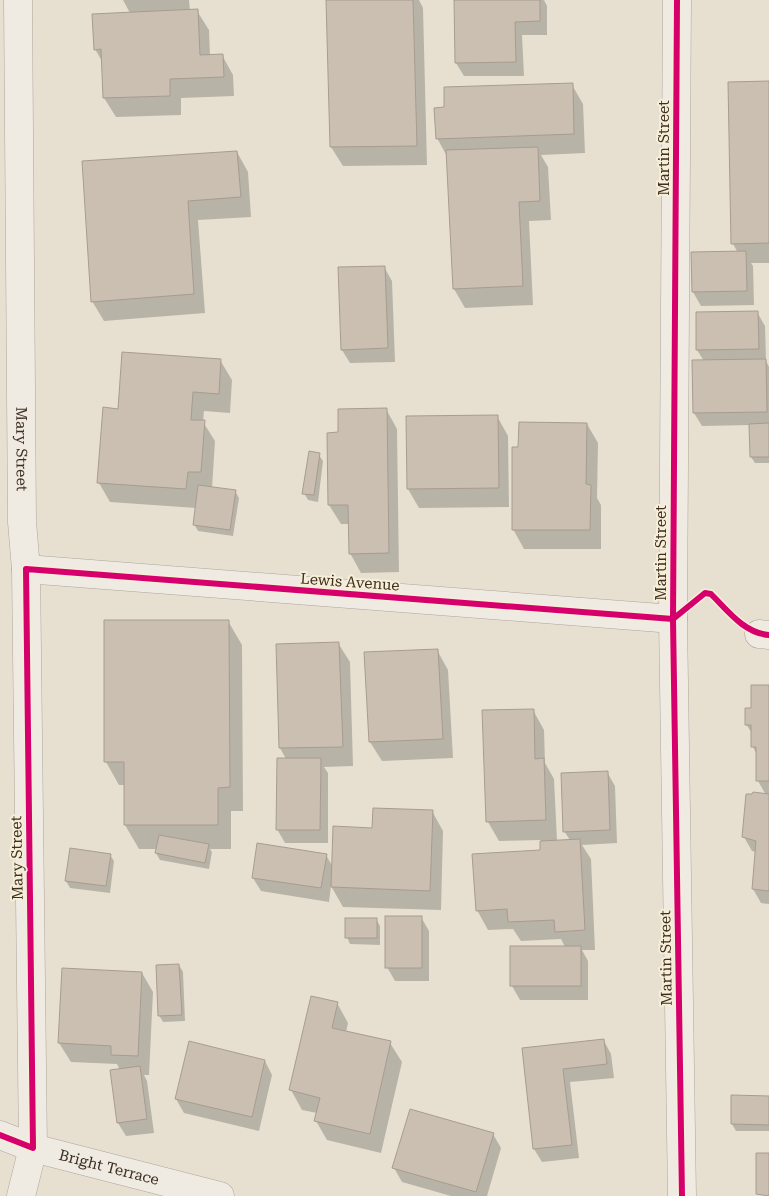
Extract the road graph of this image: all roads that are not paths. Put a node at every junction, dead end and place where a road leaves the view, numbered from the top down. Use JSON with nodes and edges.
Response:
{"nodes":[{"id":1,"x":18,"y":0,"type":"edge"},
{"id":2,"x":677,"y":0,"type":"edge"},
{"id":3,"x":26,"y":569,"type":"junction"},
{"id":4,"x":673,"y":619,"type":"junction"},
{"id":5,"x":0,"y":1135,"type":"edge"},
{"id":6,"x":33,"y":1148,"type":"junction"},
{"id":7,"x":21,"y":1196,"type":"edge"},
{"id":8,"x":220,"y":1196,"type":"edge"},
{"id":9,"x":682,"y":1196,"type":"edge"}],
"edges":[{"from":1,"to":3,"type":"street","name":"Mary Street"},
{"from":2,"to":4,"type":"street","name":"Martin Street"},
{"from":3,"to":4,"type":"street","name":"Lewis Avenue"},
{"from":3,"to":6,"type":"street","name":"Mary Street"},
{"from":4,"to":9,"type":"street","name":"Martin Street"},
{"from":5,"to":6,"type":"street","name":"Bright Terrace"},
{"from":6,"to":7,"type":"street","name":"Mary Street"},
{"from":6,"to":8,"type":"street","name":"Bright Terrace"}]}
